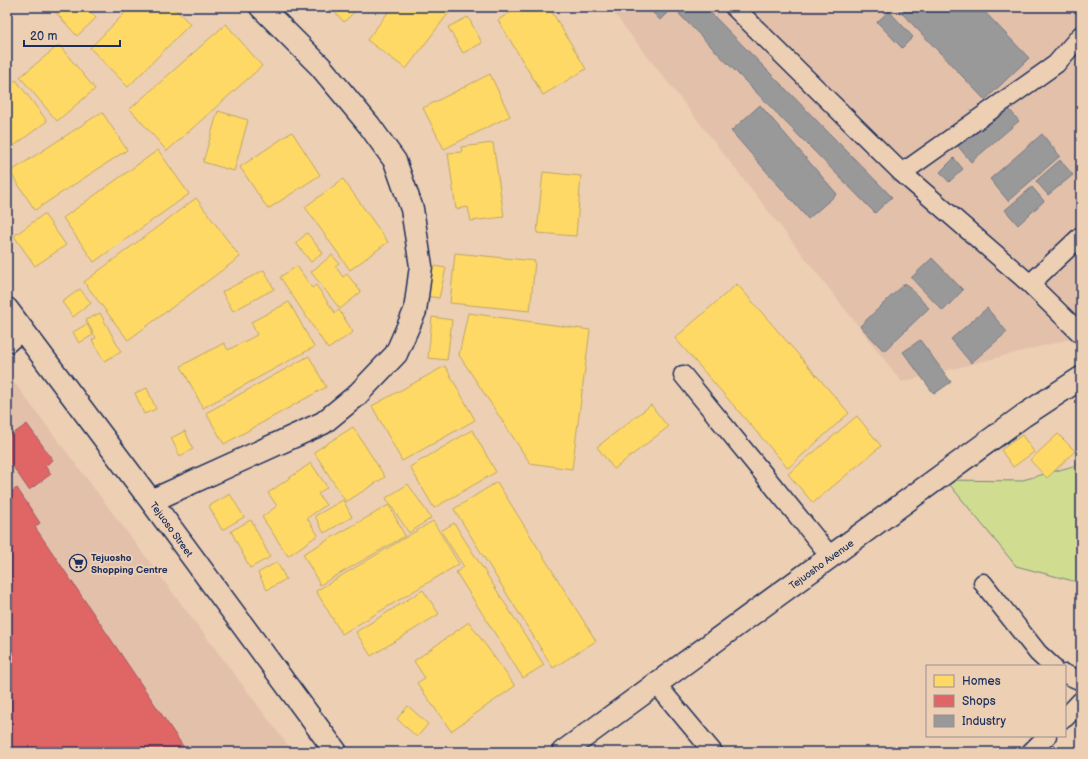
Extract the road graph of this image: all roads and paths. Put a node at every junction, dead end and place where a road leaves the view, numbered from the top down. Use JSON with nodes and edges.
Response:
{"nodes":[{"id":1,"x":261,"y":7,"type":"edge"},
{"id":2,"x":734,"y":7,"type":"edge"},
{"id":3,"x":1081,"y":35,"type":"edge"},
{"id":4,"x":902,"y":173,"type":"junction"},
{"id":5,"x":1081,"y":236,"type":"edge"},
{"id":6,"x":1030,"y":284,"type":"junction"},
{"id":7,"x":7,"y":309,"type":"edge"},
{"id":8,"x":1081,"y":334,"type":"edge"},
{"id":9,"x":15,"y":337,"type":"edge"},
{"id":10,"x":683,"y":375,"type":"dead end"},
{"id":11,"x":1081,"y":378,"type":"edge"},
{"id":12,"x":151,"y":501,"type":"junction"},
{"id":13,"x":831,"y":557,"type":"junction"},
{"id":14,"x":983,"y":582,"type":"dead end"},
{"id":15,"x":1038,"y":659,"type":"edge"},
{"id":16,"x":1050,"y":665,"type":"edge"},
{"id":17,"x":1066,"y":674,"type":"edge"},
{"id":18,"x":1081,"y":681,"type":"edge"},
{"id":19,"x":657,"y":685,"type":"junction"},
{"id":20,"x":1081,"y":701,"type":"edge"},
{"id":21,"x":1066,"y":717,"type":"edge"},
{"id":22,"x":336,"y":752,"type":"edge"},
{"id":23,"x":563,"y":752,"type":"edge"},
{"id":24,"x":713,"y":752,"type":"edge"}],
"edges":[{"from":1,"to":12,"type":"street"},
{"from":2,"to":4,"type":"lane"},
{"from":3,"to":4,"type":"lane"},
{"from":4,"to":6,"type":"lane"},
{"from":5,"to":6,"type":"lane"},
{"from":6,"to":8,"type":"lane"},
{"from":7,"to":9,"type":"street","name":"Tejuoso Street"},
{"from":9,"to":12,"type":"street","name":"Tejuoso Street"},
{"from":10,"to":13,"type":"lane"},
{"from":11,"to":13,"type":"street","name":"Tejuosho Avenue"},
{"from":12,"to":22,"type":"street","name":"Tejuoso Street"},
{"from":13,"to":19,"type":"street","name":"Tejuosho Avenue"},
{"from":14,"to":15,"type":"lane"},
{"from":15,"to":16,"type":"lane"},
{"from":17,"to":18,"type":"lane"},
{"from":19,"to":23,"type":"street","name":"Tejuosho Avenue"},
{"from":19,"to":24,"type":"lane"},
{"from":20,"to":21,"type":"lane"}]}
